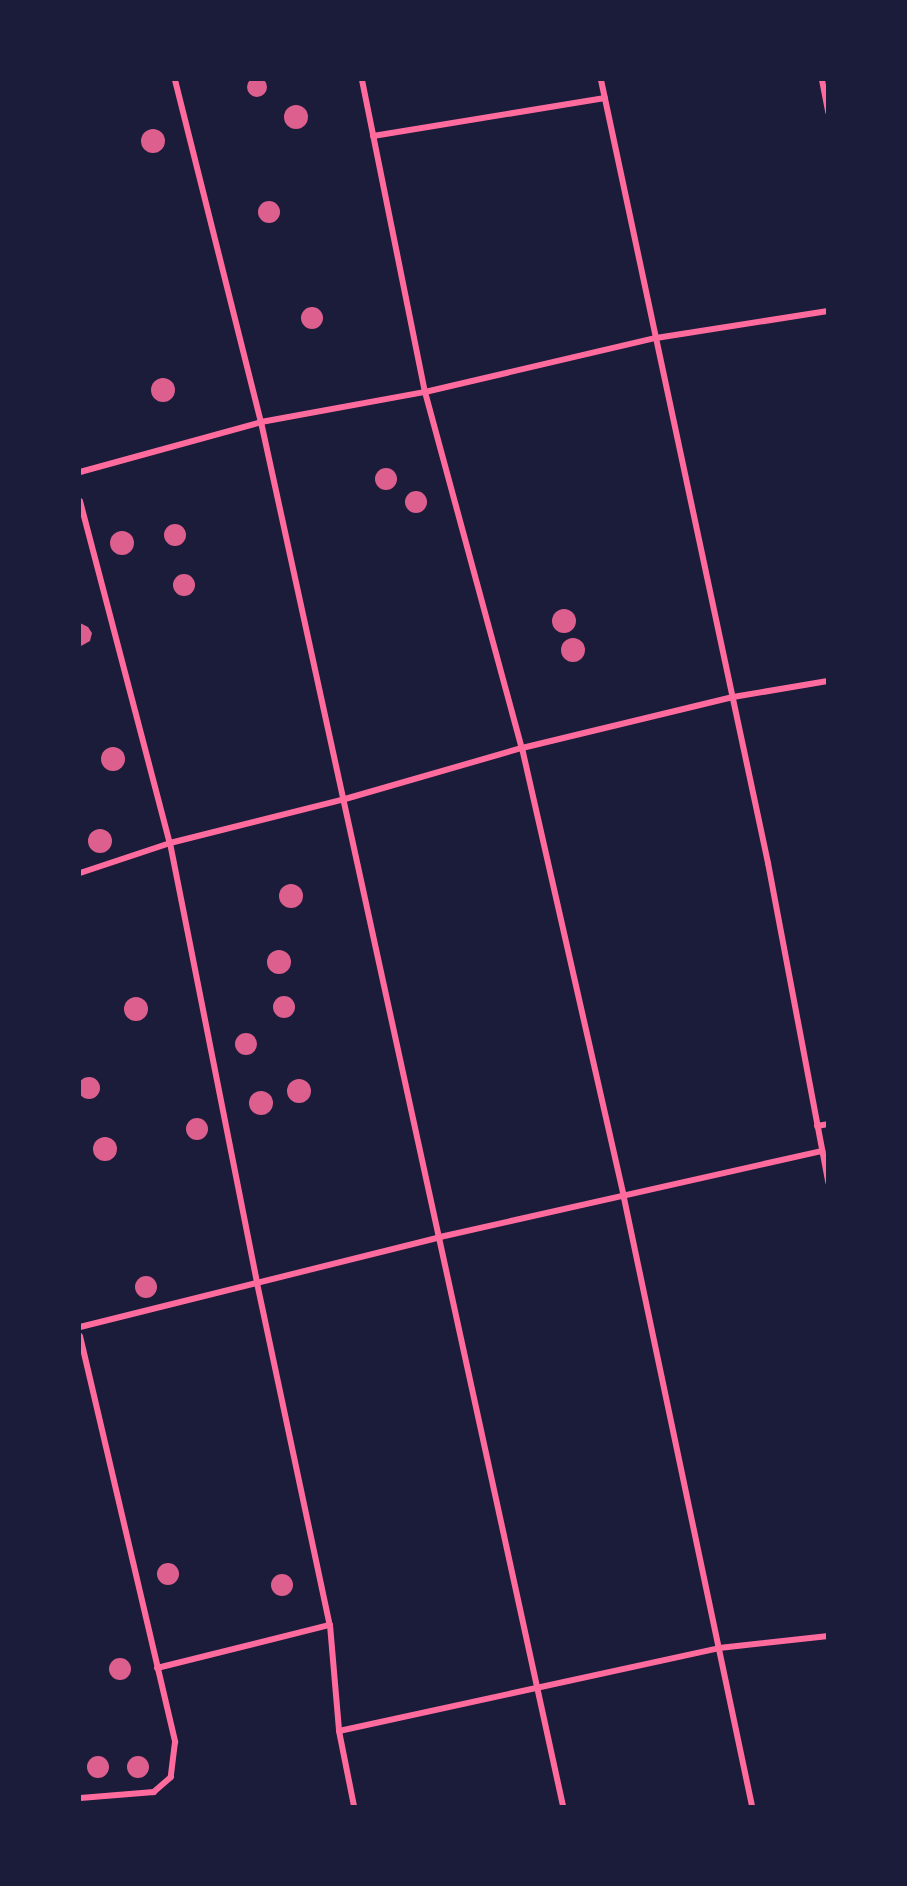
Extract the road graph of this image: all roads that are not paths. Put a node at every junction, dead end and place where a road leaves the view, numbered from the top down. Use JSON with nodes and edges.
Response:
{"nodes":[{"id":1,"x":175,"y":80,"type":"edge"},
{"id":2,"x":362,"y":80,"type":"edge"},
{"id":3,"x":601,"y":80,"type":"edge"},
{"id":4,"x":822,"y":80,"type":"edge"},
{"id":5,"x":605,"y":98,"type":"junction"},
{"id":6,"x":828,"y":112,"type":"edge"},
{"id":7,"x":374,"y":136,"type":"junction"},
{"id":8,"x":828,"y":311,"type":"edge"},
{"id":9,"x":656,"y":338,"type":"junction"},
{"id":10,"x":425,"y":392,"type":"junction"},
{"id":11,"x":261,"y":422,"type":"junction"},
{"id":12,"x":80,"y":472,"type":"edge"},
{"id":13,"x":80,"y":501,"type":"edge"},
{"id":14,"x":828,"y":681,"type":"edge"},
{"id":15,"x":733,"y":696,"type":"junction"},
{"id":16,"x":522,"y":748,"type":"junction"},
{"id":17,"x":345,"y":799,"type":"junction"},
{"id":18,"x":170,"y":843,"type":"junction"},
{"id":19,"x":80,"y":873,"type":"edge"},
{"id":20,"x":828,"y":1124,"type":"edge"},
{"id":21,"x":817,"y":1126,"type":"junction"},
{"id":22,"x":822,"y":1151,"type":"junction"},
{"id":23,"x":828,"y":1182,"type":"edge"},
{"id":24,"x":624,"y":1198,"type":"junction"},
{"id":25,"x":440,"y":1237,"type":"junction"},
{"id":26,"x":256,"y":1283,"type":"junction"},
{"id":27,"x":80,"y":1327,"type":"edge"},
{"id":28,"x":80,"y":1336,"type":"edge"},
{"id":29,"x":330,"y":1625,"type":"junction"},
{"id":30,"x":828,"y":1636,"type":"edge"},
{"id":31,"x":719,"y":1648,"type":"junction"},
{"id":32,"x":157,"y":1668,"type":"junction"},
{"id":33,"x":540,"y":1690,"type":"junction"},
{"id":34,"x":339,"y":1731,"type":"junction"},
{"id":35,"x":80,"y":1798,"type":"edge"},
{"id":36,"x":354,"y":1806,"type":"edge"},
{"id":37,"x":563,"y":1806,"type":"edge"},
{"id":38,"x":752,"y":1806,"type":"edge"}],
"edges":[{"from":1,"to":11,"type":"street"},
{"from":2,"to":7,"type":"street"},
{"from":3,"to":5,"type":"street"},
{"from":4,"to":6,"type":"street"},
{"from":5,"to":7,"type":"street"},
{"from":5,"to":9,"type":"street"},
{"from":7,"to":10,"type":"street"},
{"from":8,"to":9,"type":"street"},
{"from":9,"to":10,"type":"street"},
{"from":9,"to":15,"type":"street"},
{"from":10,"to":11,"type":"street"},
{"from":10,"to":16,"type":"street"},
{"from":11,"to":12,"type":"street"},
{"from":11,"to":17,"type":"street"},
{"from":13,"to":18,"type":"street"},
{"from":14,"to":15,"type":"street"},
{"from":15,"to":16,"type":"street"},
{"from":15,"to":21,"type":"street"},
{"from":16,"to":17,"type":"street"},
{"from":16,"to":24,"type":"street"},
{"from":17,"to":18,"type":"street"},
{"from":17,"to":25,"type":"street"},
{"from":18,"to":19,"type":"street"},
{"from":18,"to":26,"type":"street"},
{"from":20,"to":21,"type":"street"},
{"from":21,"to":22,"type":"street"},
{"from":22,"to":23,"type":"street"},
{"from":22,"to":24,"type":"street"},
{"from":24,"to":25,"type":"street"},
{"from":24,"to":31,"type":"street"},
{"from":25,"to":26,"type":"street"},
{"from":25,"to":33,"type":"street"},
{"from":26,"to":27,"type":"street"},
{"from":26,"to":29,"type":"street"},
{"from":28,"to":32,"type":"street"},
{"from":29,"to":32,"type":"street"},
{"from":29,"to":34,"type":"street"},
{"from":30,"to":31,"type":"street"},
{"from":31,"to":33,"type":"street"},
{"from":31,"to":38,"type":"street"},
{"from":32,"to":35,"type":"street"},
{"from":33,"to":34,"type":"street"},
{"from":33,"to":37,"type":"street"},
{"from":34,"to":36,"type":"street"}]}
